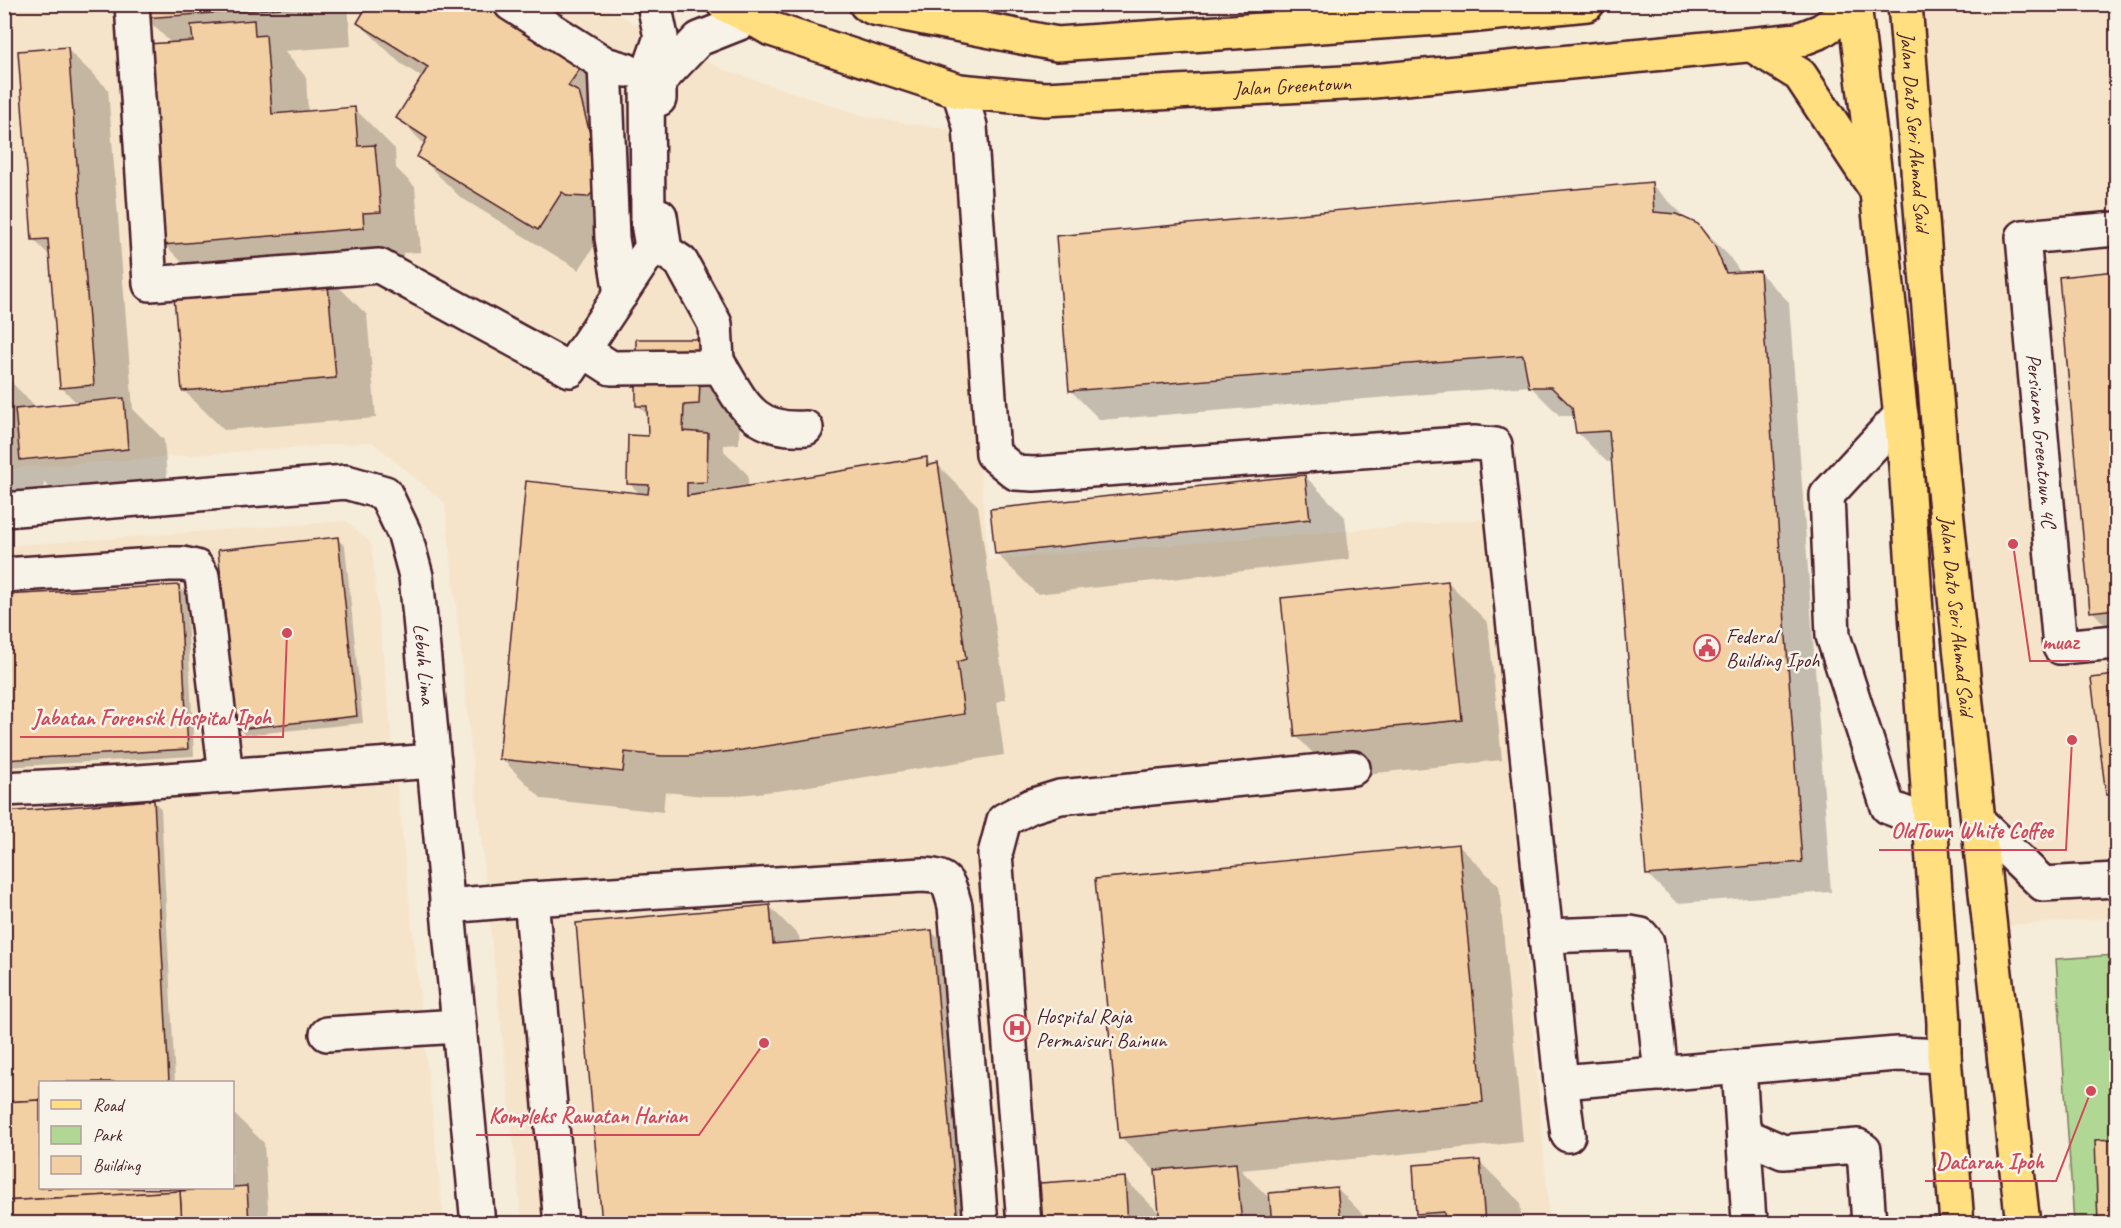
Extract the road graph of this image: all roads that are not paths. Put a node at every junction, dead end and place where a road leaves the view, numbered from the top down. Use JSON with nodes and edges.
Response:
{"nodes":[{"id":1,"x":132,"y":4,"type":"edge"},
{"id":2,"x":511,"y":4,"type":"edge"},
{"id":3,"x":654,"y":4,"type":"edge"},
{"id":4,"x":866,"y":4,"type":"edge"},
{"id":5,"x":1587,"y":4,"type":"edge"},
{"id":6,"x":1905,"y":4,"type":"edge"},
{"id":7,"x":1852,"y":6,"type":"edge"},
{"id":8,"x":738,"y":11,"type":"edge"},
{"id":9,"x":1752,"y":45,"type":"junction"},
{"id":10,"x":605,"y":64,"type":"junction"},
{"id":11,"x":647,"y":77,"type":"junction"},
{"id":12,"x":959,"y":91,"type":"junction"},
{"id":13,"x":1877,"y":192,"type":"junction"},
{"id":14,"x":2116,"y":229,"type":"edge"},
{"id":15,"x":637,"y":267,"type":"junction"},
{"id":16,"x":583,"y":350,"type":"junction"},
{"id":17,"x":717,"y":361,"type":"junction"},
{"id":18,"x":1937,"y":406,"type":"junction"},
{"id":19,"x":1901,"y":415,"type":"junction"},
{"id":20,"x":806,"y":428,"type":"dead end"},
{"id":21,"x":4,"y":510,"type":"edge"},
{"id":22,"x":4,"y":575,"type":"edge"},
{"id":23,"x":2116,"y":642,"type":"edge"},
{"id":24,"x":434,"y":761,"type":"junction"},
{"id":25,"x":1353,"y":768,"type":"dead end"},
{"id":26,"x":226,"y":775,"type":"junction"},
{"id":27,"x":4,"y":789,"type":"edge"},
{"id":28,"x":1977,"y":821,"type":"junction"},
{"id":29,"x":1930,"y":823,"type":"junction"},
{"id":30,"x":2116,"y":880,"type":"edge"},
{"id":31,"x":531,"y":899,"type":"junction"},
{"id":32,"x":447,"y":906,"type":"junction"},
{"id":33,"x":1546,"y":936,"type":"junction"},
{"id":34,"x":459,"y":1026,"type":"junction"},
{"id":35,"x":327,"y":1034,"type":"dead end"},
{"id":36,"x":1944,"y":1053,"type":"junction"},
{"id":37,"x":1739,"y":1067,"type":"junction"},
{"id":38,"x":1661,"y":1074,"type":"junction"},
{"id":39,"x":1561,"y":1082,"type":"junction"},
{"id":40,"x":1568,"y":1135,"type":"dead end"},
{"id":41,"x":1744,"y":1135,"type":"junction"},
{"id":42,"x":478,"y":1224,"type":"edge"},
{"id":43,"x":561,"y":1224,"type":"edge"},
{"id":44,"x":981,"y":1224,"type":"edge"},
{"id":45,"x":1024,"y":1224,"type":"edge"},
{"id":46,"x":1753,"y":1224,"type":"edge"},
{"id":47,"x":1869,"y":1224,"type":"edge"},
{"id":48,"x":1957,"y":1224,"type":"edge"},
{"id":49,"x":1979,"y":1224,"type":"edge"},
{"id":50,"x":2023,"y":1224,"type":"edge"}],
"edges":[{"from":1,"to":16,"type":"street"},
{"from":2,"to":10,"type":"street"},
{"from":3,"to":11,"type":"street"},
{"from":4,"to":5,"type":"main road"},
{"from":6,"to":18,"type":"main road","name":"Jalan Dato Seri Ahmad Said"},
{"from":7,"to":9,"type":"main road","name":"Jalan Greentown"},
{"from":7,"to":13,"type":"main road","name":"Jalan Dato Seri Ahmad Said"},
{"from":7,"to":18,"type":"main road"},
{"from":8,"to":12,"type":"main road","name":"Jalan Greentown"},
{"from":8,"to":15,"type":"street"},
{"from":9,"to":12,"type":"main road","name":"Jalan Greentown"},
{"from":9,"to":13,"type":"main road"},
{"from":10,"to":11,"type":"street"},
{"from":10,"to":15,"type":"street"},
{"from":11,"to":15,"type":"street"},
{"from":12,"to":33,"type":"street"},
{"from":13,"to":19,"type":"main road","name":"Jalan Dato Seri Ahmad Said"},
{"from":14,"to":23,"type":"street","name":"Persiaran Greentown 4C"},
{"from":15,"to":16,"type":"street"},
{"from":15,"to":17,"type":"street"},
{"from":16,"to":17,"type":"street"},
{"from":17,"to":20,"type":"street"},
{"from":18,"to":28,"type":"main road","name":"Jalan Dato Seri Ahmad Said"},
{"from":19,"to":29,"type":"main road","name":"Jalan Dato Seri Ahmad Said"},
{"from":19,"to":29,"type":"street"},
{"from":21,"to":24,"type":"street","name":"Lebuh Lima"},
{"from":22,"to":26,"type":"street"},
{"from":24,"to":26,"type":"street"},
{"from":24,"to":32,"type":"street","name":"Lebuh Lima"},
{"from":25,"to":45,"type":"street"},
{"from":26,"to":27,"type":"street"},
{"from":28,"to":30,"type":"street"},
{"from":28,"to":50,"type":"main road","name":"Jalan Dato Seri Ahmad Said"},
{"from":29,"to":36,"type":"main road","name":"Jalan Dato Seri Ahmad Said"},
{"from":31,"to":32,"type":"street"},
{"from":31,"to":43,"type":"street"},
{"from":31,"to":44,"type":"street"},
{"from":32,"to":34,"type":"street","name":"Lebuh Lima"},
{"from":33,"to":38,"type":"street"},
{"from":33,"to":39,"type":"street"},
{"from":34,"to":35,"type":"street"},
{"from":34,"to":42,"type":"street","name":"Lebuh Lima"},
{"from":36,"to":37,"type":"street"},
{"from":36,"to":48,"type":"main road","name":"Jalan Dato Seri Ahmad Said"},
{"from":36,"to":49,"type":"main road"},
{"from":37,"to":38,"type":"street"},
{"from":37,"to":41,"type":"street"},
{"from":38,"to":39,"type":"street"},
{"from":39,"to":40,"type":"street"},
{"from":41,"to":46,"type":"street"},
{"from":41,"to":47,"type":"street"}]}
